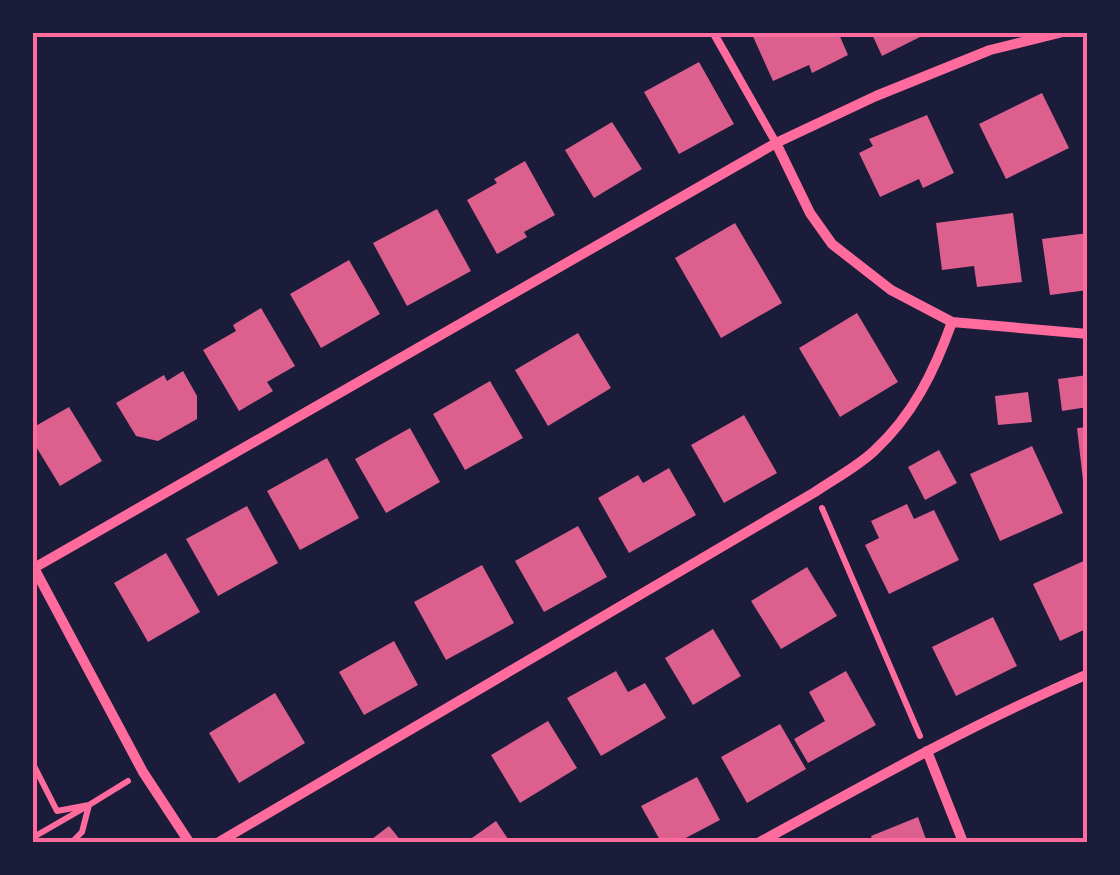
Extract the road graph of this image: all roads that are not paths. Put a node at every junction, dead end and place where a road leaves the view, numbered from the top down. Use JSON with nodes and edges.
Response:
{"nodes":[{"id":1,"x":713,"y":32,"type":"edge"},
{"id":2,"x":1063,"y":32,"type":"edge"},
{"id":3,"x":776,"y":144,"type":"junction"},
{"id":4,"x":952,"y":322,"type":"junction"},
{"id":5,"x":1088,"y":334,"type":"edge"},
{"id":6,"x":34,"y":566,"type":"edge"},
{"id":7,"x":1088,"y":674,"type":"edge"},
{"id":8,"x":927,"y":750,"type":"junction"},
{"id":9,"x":189,"y":842,"type":"edge"},
{"id":10,"x":219,"y":842,"type":"edge"},
{"id":11,"x":760,"y":842,"type":"edge"},
{"id":12,"x":963,"y":842,"type":"edge"}],
"edges":[{"from":1,"to":3,"type":"lane"},
{"from":2,"to":3,"type":"street"},
{"from":3,"to":4,"type":"street"},
{"from":3,"to":6,"type":"street"},
{"from":4,"to":5,"type":"street"},
{"from":4,"to":10,"type":"street"},
{"from":6,"to":9,"type":"street"},
{"from":7,"to":8,"type":"street"},
{"from":8,"to":11,"type":"street"},
{"from":8,"to":12,"type":"street"}]}
